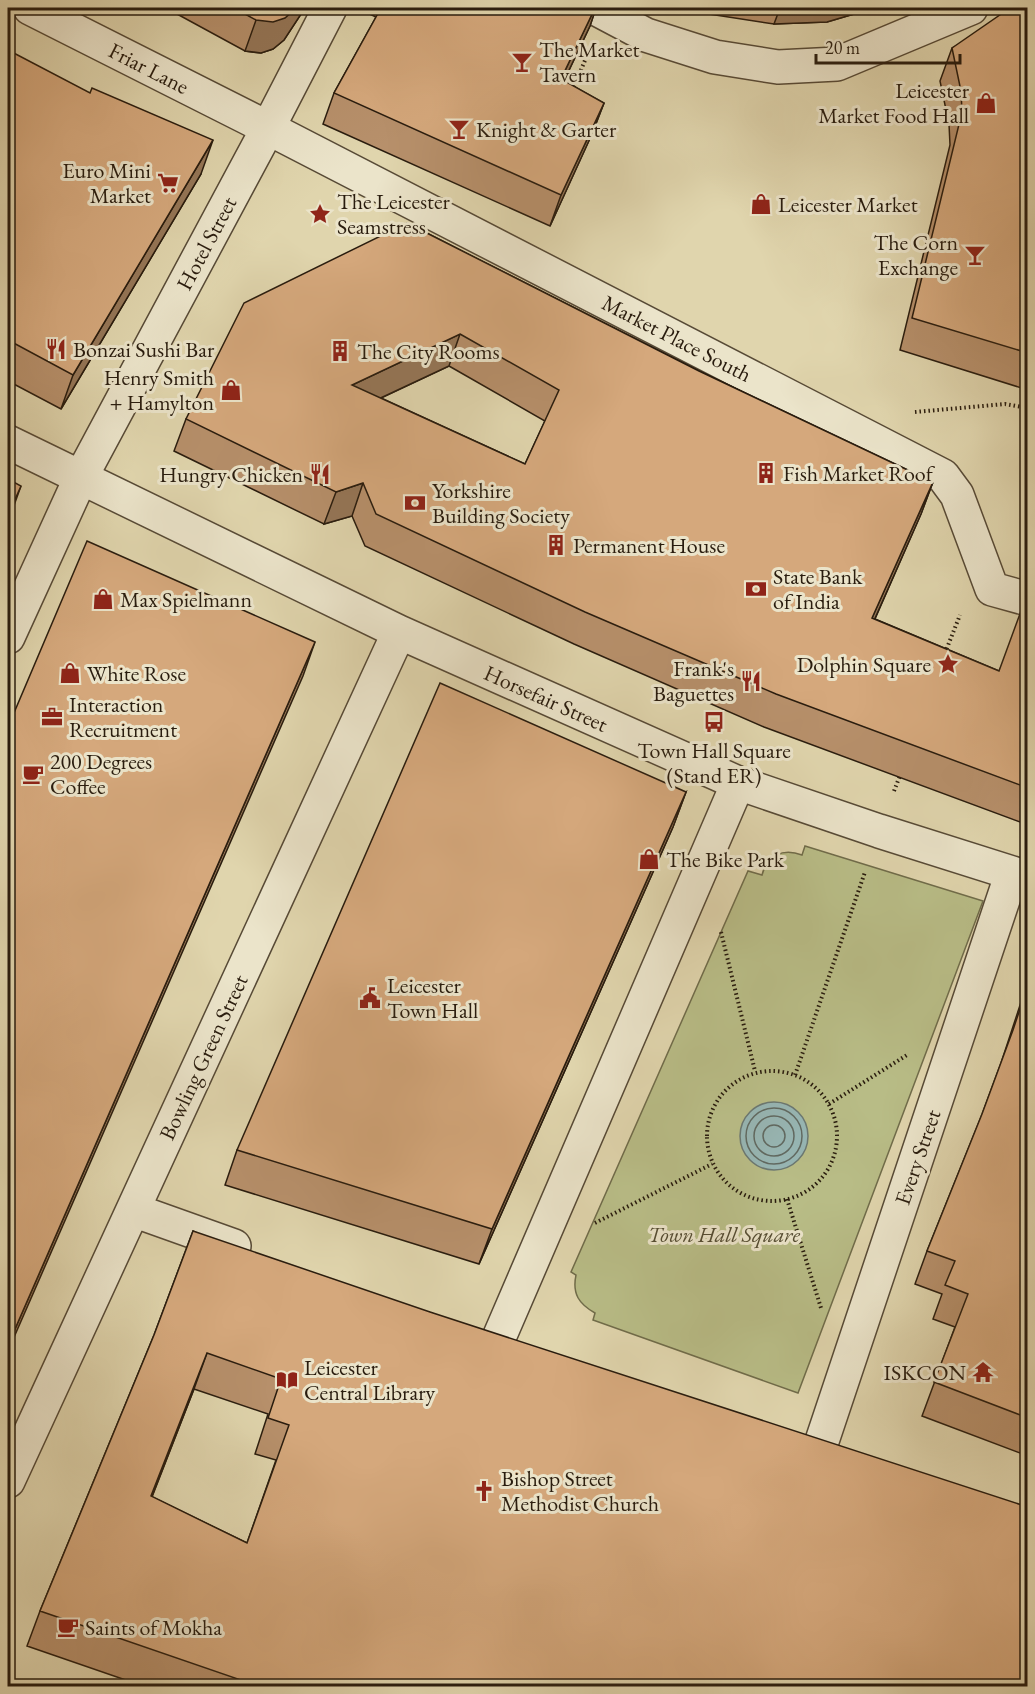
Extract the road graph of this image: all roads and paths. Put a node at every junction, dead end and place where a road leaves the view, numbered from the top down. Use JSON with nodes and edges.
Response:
{"nodes":[{"id":1,"x":30,"y":8,"type":"edge"},
{"id":2,"x":330,"y":8,"type":"edge"},
{"id":3,"x":971,"y":8,"type":"edge"},
{"id":4,"x":600,"y":10,"type":"edge"},
{"id":5,"x":570,"y":96,"type":"edge"},
{"id":6,"x":268,"y":128,"type":"junction"},
{"id":7,"x":1028,"y":408,"type":"edge"},
{"id":8,"x":904,"y":413,"type":"dead end"},
{"id":9,"x":8,"y":442,"type":"edge"},
{"id":10,"x":81,"y":477,"type":"junction"},
{"id":11,"x":981,"y":558,"type":"junction"},
{"id":12,"x":1028,"y":599,"type":"edge"},
{"id":13,"x":399,"y":632,"type":"junction"},
{"id":14,"x":8,"y":637,"type":"edge"},
{"id":15,"x":944,"y":657,"type":"edge"},
{"id":16,"x":903,"y":766,"type":"edge"},
{"id":17,"x":738,"y":783,"type":"junction"},
{"id":18,"x":879,"y":831,"type":"junction"},
{"id":19,"x":1020,"y":875,"type":"edge"},
{"id":20,"x":686,"y":903,"type":"junction"},
{"id":21,"x":956,"y":1039,"type":"junction"},
{"id":22,"x":755,"y":1071,"type":"junction"},
{"id":23,"x":795,"y":1075,"type":"junction"},
{"id":24,"x":829,"y":1104,"type":"junction"},
{"id":25,"x":712,"y":1164,"type":"junction"},
{"id":26,"x":787,"y":1199,"type":"junction"},
{"id":27,"x":133,"y":1210,"type":"junction"},
{"id":28,"x":546,"y":1229,"type":"junction"},
{"id":29,"x":266,"y":1257,"type":"edge"},
{"id":30,"x":465,"y":1328,"type":"edge"},
{"id":31,"x":858,"y":1332,"type":"junction"},
{"id":32,"x":498,"y":1340,"type":"junction"},
{"id":33,"x":532,"y":1350,"type":"edge"},
{"id":34,"x":855,"y":1452,"type":"edge"},
{"id":35,"x":8,"y":1481,"type":"edge"}],
"edges":[{"from":1,"to":6,"type":"street","name":"Friar Lane"},
{"from":2,"to":6,"type":"street","name":"Hotel Street"},
{"from":3,"to":4,"type":"street"},
{"from":4,"to":5,"type":"path"},
{"from":6,"to":10,"type":"street","name":"Hotel Street"},
{"from":6,"to":11,"type":"street","name":"Market Place South"},
{"from":7,"to":8,"type":"path"},
{"from":9,"to":10,"type":"street","name":"Horsefair Street"},
{"from":10,"to":13,"type":"street","name":"Horsefair Street"},
{"from":10,"to":14,"type":"street","name":"Hotel Street"},
{"from":11,"to":12,"type":"street","name":"Market Place South"},
{"from":11,"to":15,"type":"path"},
{"from":13,"to":17,"type":"street","name":"Horsefair Street"},
{"from":13,"to":27,"type":"street","name":"Bowling Green Street"},
{"from":16,"to":18,"type":"path"},
{"from":17,"to":18,"type":"street","name":"Horsefair Street"},
{"from":17,"to":20,"type":"street"},
{"from":18,"to":19,"type":"street","name":"Horsefair Street"},
{"from":18,"to":23,"type":"path"},
{"from":19,"to":21,"type":"street","name":"Every Street"},
{"from":20,"to":22,"type":"path"},
{"from":20,"to":28,"type":"street"},
{"from":21,"to":24,"type":"path"},
{"from":21,"to":31,"type":"street","name":"Every Street"},
{"from":22,"to":23,"type":"path"},
{"from":22,"to":25,"type":"path"},
{"from":23,"to":24,"type":"path"},
{"from":24,"to":26,"type":"path"},
{"from":25,"to":26,"type":"path"},
{"from":25,"to":28,"type":"path"},
{"from":26,"to":31,"type":"path"},
{"from":27,"to":29,"type":"street"},
{"from":27,"to":35,"type":"street","name":"Bowling Green Street"},
{"from":28,"to":32,"type":"street"},
{"from":30,"to":32,"type":"street"},
{"from":31,"to":34,"type":"street","name":"Every Street"},
{"from":32,"to":33,"type":"street"}]}
